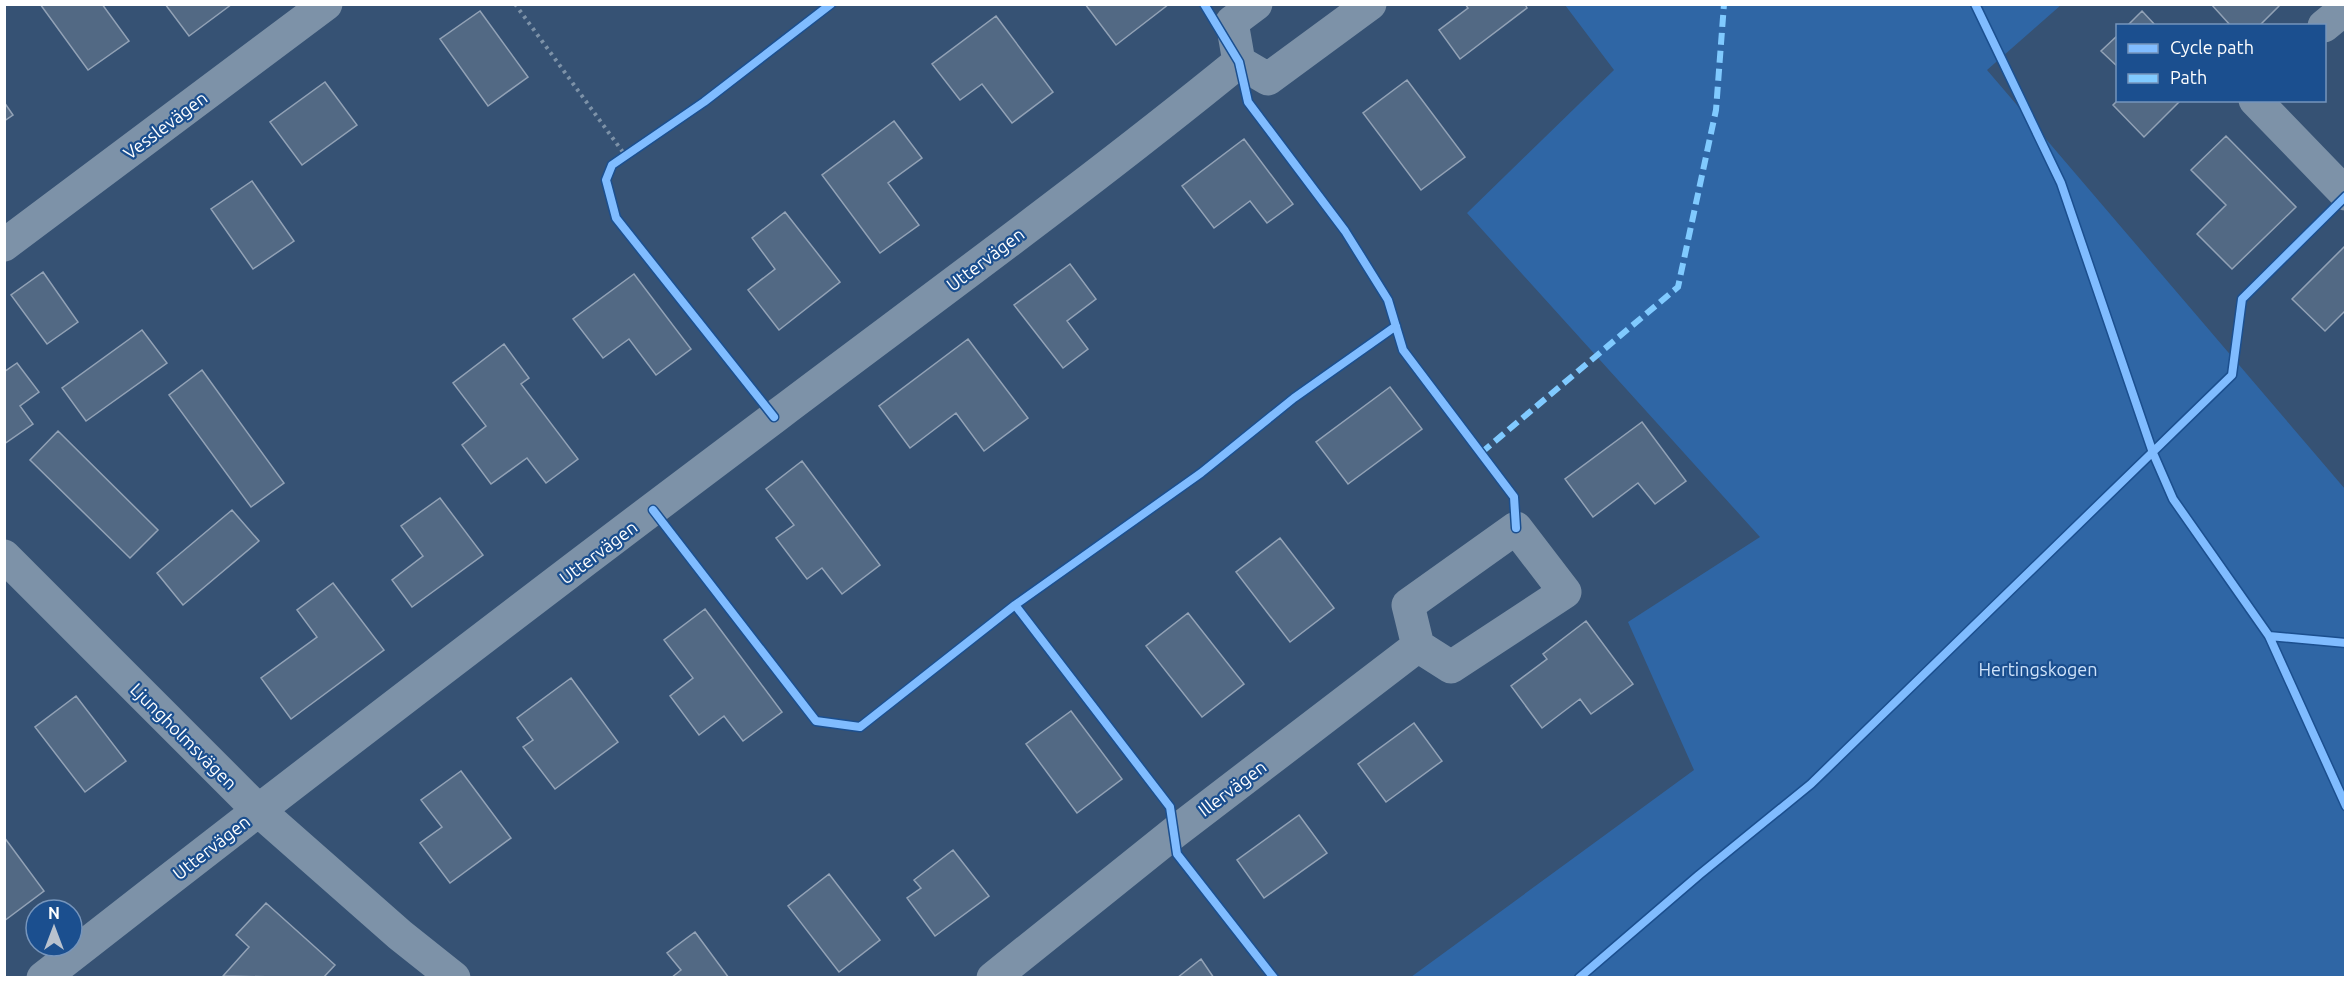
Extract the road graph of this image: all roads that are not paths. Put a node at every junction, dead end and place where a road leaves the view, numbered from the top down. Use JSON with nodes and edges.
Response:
{"nodes":[{"id":1,"x":326,"y":4,"type":"edge"},
{"id":2,"x":1256,"y":4,"type":"edge"},
{"id":3,"x":1370,"y":4,"type":"edge"},
{"id":4,"x":2346,"y":8,"type":"edge"},
{"id":5,"x":2326,"y":25,"type":"edge"},
{"id":6,"x":1239,"y":62,"type":"junction"},
{"id":7,"x":2257,"y":102,"type":"edge"},
{"id":8,"x":2346,"y":194,"type":"edge"},
{"id":9,"x":4,"y":245,"type":"edge"},
{"id":10,"x":4,"y":556,"type":"edge"},
{"id":11,"x":1418,"y":646,"type":"junction"},
{"id":12,"x":258,"y":810,"type":"junction"},
{"id":13,"x":44,"y":978,"type":"edge"},
{"id":14,"x":454,"y":978,"type":"edge"},
{"id":15,"x":993,"y":978,"type":"edge"}],
"edges":[{"from":1,"to":9,"type":"street","name":"Vesslevägen"},
{"from":2,"to":6,"type":"street"},
{"from":3,"to":6,"type":"street"},
{"from":4,"to":5,"type":"street"},
{"from":6,"to":12,"type":"street","name":"Uttervägen"},
{"from":7,"to":8,"type":"street"},
{"from":10,"to":12,"type":"street","name":"Ljungholmsvägen"},
{"from":11,"to":11,"type":"street"},
{"from":11,"to":15,"type":"street","name":"Illervägen"},
{"from":12,"to":13,"type":"street","name":"Uttervägen"},
{"from":12,"to":14,"type":"street","name":"Ljungholmsvägen"}]}
